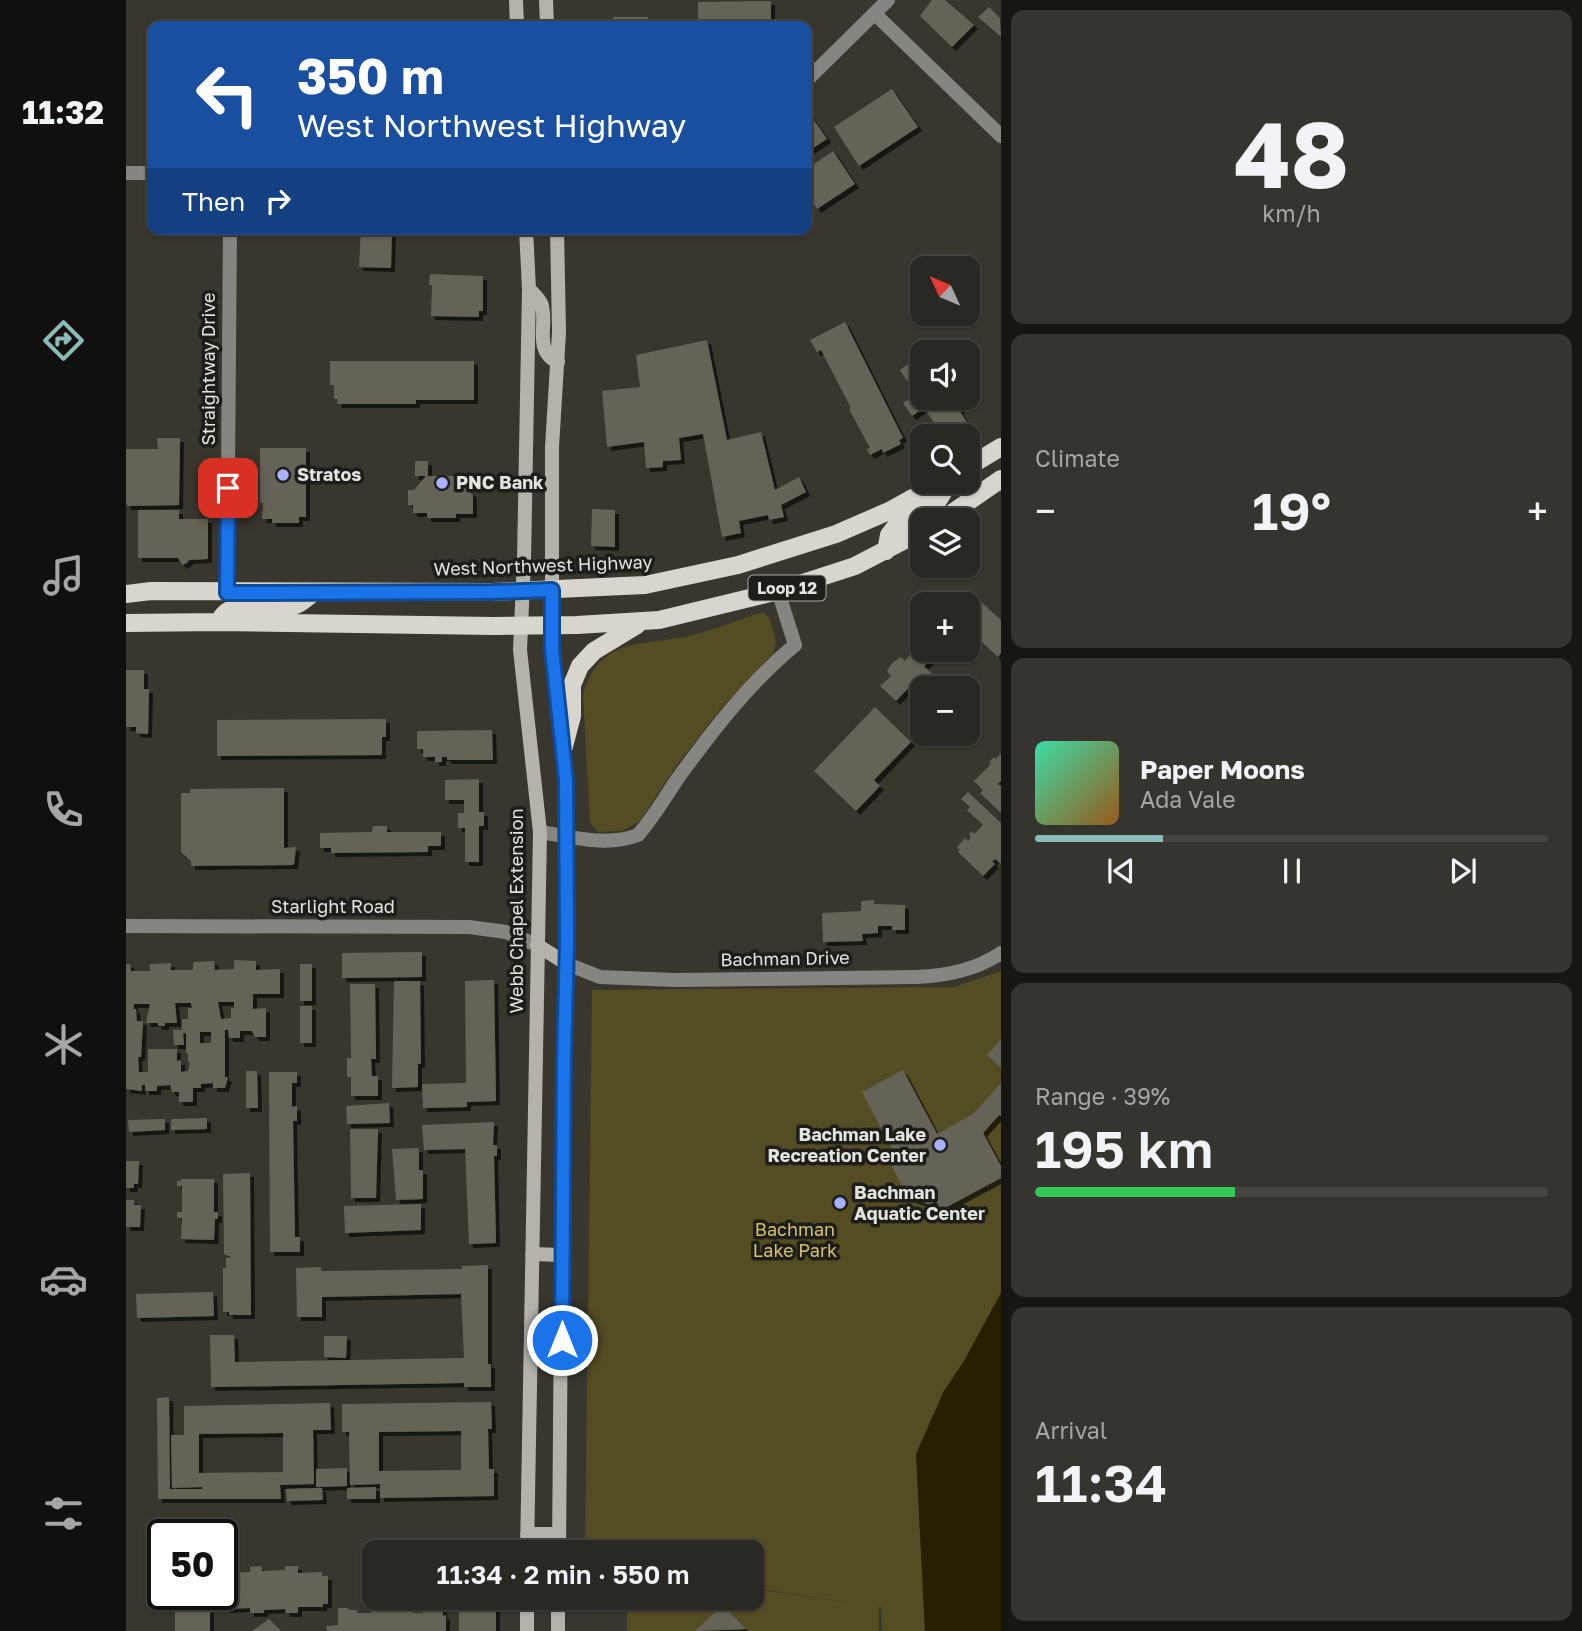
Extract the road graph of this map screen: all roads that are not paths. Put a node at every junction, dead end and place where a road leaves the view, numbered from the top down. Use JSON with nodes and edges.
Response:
{"nodes":[{"id":1,"x":516,"y":0,"type":"edge"},
{"id":2,"x":546,"y":0,"type":"edge"},
{"id":3,"x":886,"y":1,"type":"edge"},
{"id":4,"x":875,"y":14,"type":"junction"},
{"id":5,"x":517,"y":21,"type":"edge"},
{"id":6,"x":547,"y":21,"type":"edge"},
{"id":7,"x":812,"y":75,"type":"edge"},
{"id":8,"x":1001,"y":136,"type":"edge"},
{"id":9,"x":126,"y":173,"type":"edge"},
{"id":10,"x":147,"y":173,"type":"edge"},
{"id":11,"x":230,"y":235,"type":"edge"},
{"id":12,"x":526,"y":235,"type":"edge"},
{"id":13,"x":557,"y":235,"type":"edge"},
{"id":14,"x":529,"y":289,"type":"junction"},
{"id":15,"x":558,"y":362,"type":"junction"},
{"id":16,"x":1001,"y":447,"type":"edge"},
{"id":17,"x":980,"y":460,"type":"edge"},
{"id":18,"x":1001,"y":479,"type":"edge"},
{"id":19,"x":920,"y":494,"type":"edge"},
{"id":20,"x":942,"y":494,"type":"edge"},
{"id":21,"x":959,"y":508,"type":"edge"},
{"id":22,"x":910,"y":538,"type":"edge"},
{"id":23,"x":886,"y":551,"type":"junction"},
{"id":24,"x":552,"y":590,"type":"junction"},
{"id":25,"x":523,"y":591,"type":"junction"},
{"id":26,"x":778,"y":591,"type":"junction"},
{"id":27,"x":314,"y":592,"type":"junction"},
{"id":28,"x":227,"y":593,"type":"junction"},
{"id":29,"x":126,"y":594,"type":"edge"},
{"id":30,"x":644,"y":621,"type":"junction"},
{"id":31,"x":219,"y":622,"type":"junction"},
{"id":32,"x":126,"y":623,"type":"edge"},
{"id":33,"x":521,"y":625,"type":"junction"},
{"id":34,"x":552,"y":625,"type":"junction"},
{"id":35,"x":563,"y":750,"type":"junction"},
{"id":36,"x":540,"y":832,"type":"junction"},
{"id":37,"x":566,"y":836,"type":"junction"},
{"id":38,"x":126,"y":926,"type":"edge"},
{"id":39,"x":537,"y":945,"type":"junction"},
{"id":40,"x":1001,"y":953,"type":"edge"},
{"id":41,"x":567,"y":964,"type":"junction"},
{"id":42,"x":532,"y":1254,"type":"junction"},
{"id":43,"x":562,"y":1255,"type":"junction"},
{"id":44,"x":527,"y":1534,"type":"junction"},
{"id":45,"x":559,"y":1534,"type":"junction"},
{"id":46,"x":527,"y":1540,"type":"edge"},
{"id":47,"x":559,"y":1540,"type":"edge"},
{"id":48,"x":527,"y":1610,"type":"edge"},
{"id":49,"x":529,"y":1610,"type":"edge"},
{"id":50,"x":558,"y":1610,"type":"edge"},
{"id":51,"x":527,"y":1631,"type":"edge"},
{"id":52,"x":538,"y":1631,"type":"edge"},
{"id":53,"x":558,"y":1631,"type":"edge"}],
"edges":[{"from":1,"to":5,"type":"main road"},
{"from":2,"to":6,"type":"main road"},
{"from":3,"to":4,"type":"street"},
{"from":4,"to":7,"type":"street"},
{"from":4,"to":8,"type":"street"},
{"from":9,"to":10,"type":"street"},
{"from":11,"to":28,"type":"street","name":"Straightway Drive"},
{"from":12,"to":14,"type":"main road","name":"Webb Chapel Extension"},
{"from":13,"to":15,"type":"main road"},
{"from":14,"to":15,"type":"main road"},
{"from":14,"to":25,"type":"main road","name":"Webb Chapel Extension"},
{"from":15,"to":24,"type":"main road"},
{"from":16,"to":17,"type":"main road"},
{"from":18,"to":21,"type":"main road"},
{"from":19,"to":24,"type":"main road","name":"West Northwest Highway","number":"Loop 12"},
{"from":20,"to":23,"type":"main road"},
{"from":22,"to":23,"type":"main road","number":"Loop 12"},
{"from":23,"to":26,"type":"main road","number":"Loop 12"},
{"from":24,"to":25,"type":"main road","name":"West Northwest Highway","number":"Loop 12"},
{"from":24,"to":34,"type":"main road"},
{"from":25,"to":27,"type":"main road","name":"West Northwest Highway","number":"Loop 12"},
{"from":25,"to":33,"type":"main road","name":"Webb Chapel Extension"},
{"from":26,"to":30,"type":"main road","number":"Loop 12"},
{"from":26,"to":37,"type":"street"},
{"from":27,"to":28,"type":"main road","name":"West Northwest Highway","number":"Loop 12"},
{"from":27,"to":31,"type":"main road"},
{"from":28,"to":29,"type":"main road","name":"West Northwest Highway","number":"Loop 12"},
{"from":30,"to":34,"type":"main road","number":"Loop 12"},
{"from":30,"to":35,"type":"main road"},
{"from":31,"to":32,"type":"main road","number":"Loop 12"},
{"from":31,"to":33,"type":"main road","number":"Loop 12"},
{"from":33,"to":34,"type":"main road","number":"Loop 12"},
{"from":33,"to":36,"type":"main road","name":"Webb Chapel Extension"},
{"from":34,"to":35,"type":"main road"},
{"from":35,"to":37,"type":"main road"},
{"from":36,"to":37,"type":"street"},
{"from":36,"to":39,"type":"main road","name":"Webb Chapel Extension"},
{"from":37,"to":41,"type":"main road"},
{"from":38,"to":39,"type":"street","name":"Starlight Road"},
{"from":39,"to":41,"type":"main road"},
{"from":39,"to":42,"type":"main road","name":"Webb Chapel Extension"},
{"from":40,"to":41,"type":"street","name":"Bachman Drive"},
{"from":41,"to":43,"type":"main road"},
{"from":42,"to":43,"type":"main road"},
{"from":42,"to":44,"type":"main road","name":"Webb Chapel Extension"},
{"from":43,"to":45,"type":"main road"},
{"from":44,"to":45,"type":"main road"},
{"from":44,"to":46,"type":"main road","name":"Webb Chapel Extension"},
{"from":45,"to":47,"type":"main road"},
{"from":48,"to":51,"type":"main road"},
{"from":49,"to":52,"type":"main road"},
{"from":50,"to":53,"type":"main road"}]}
